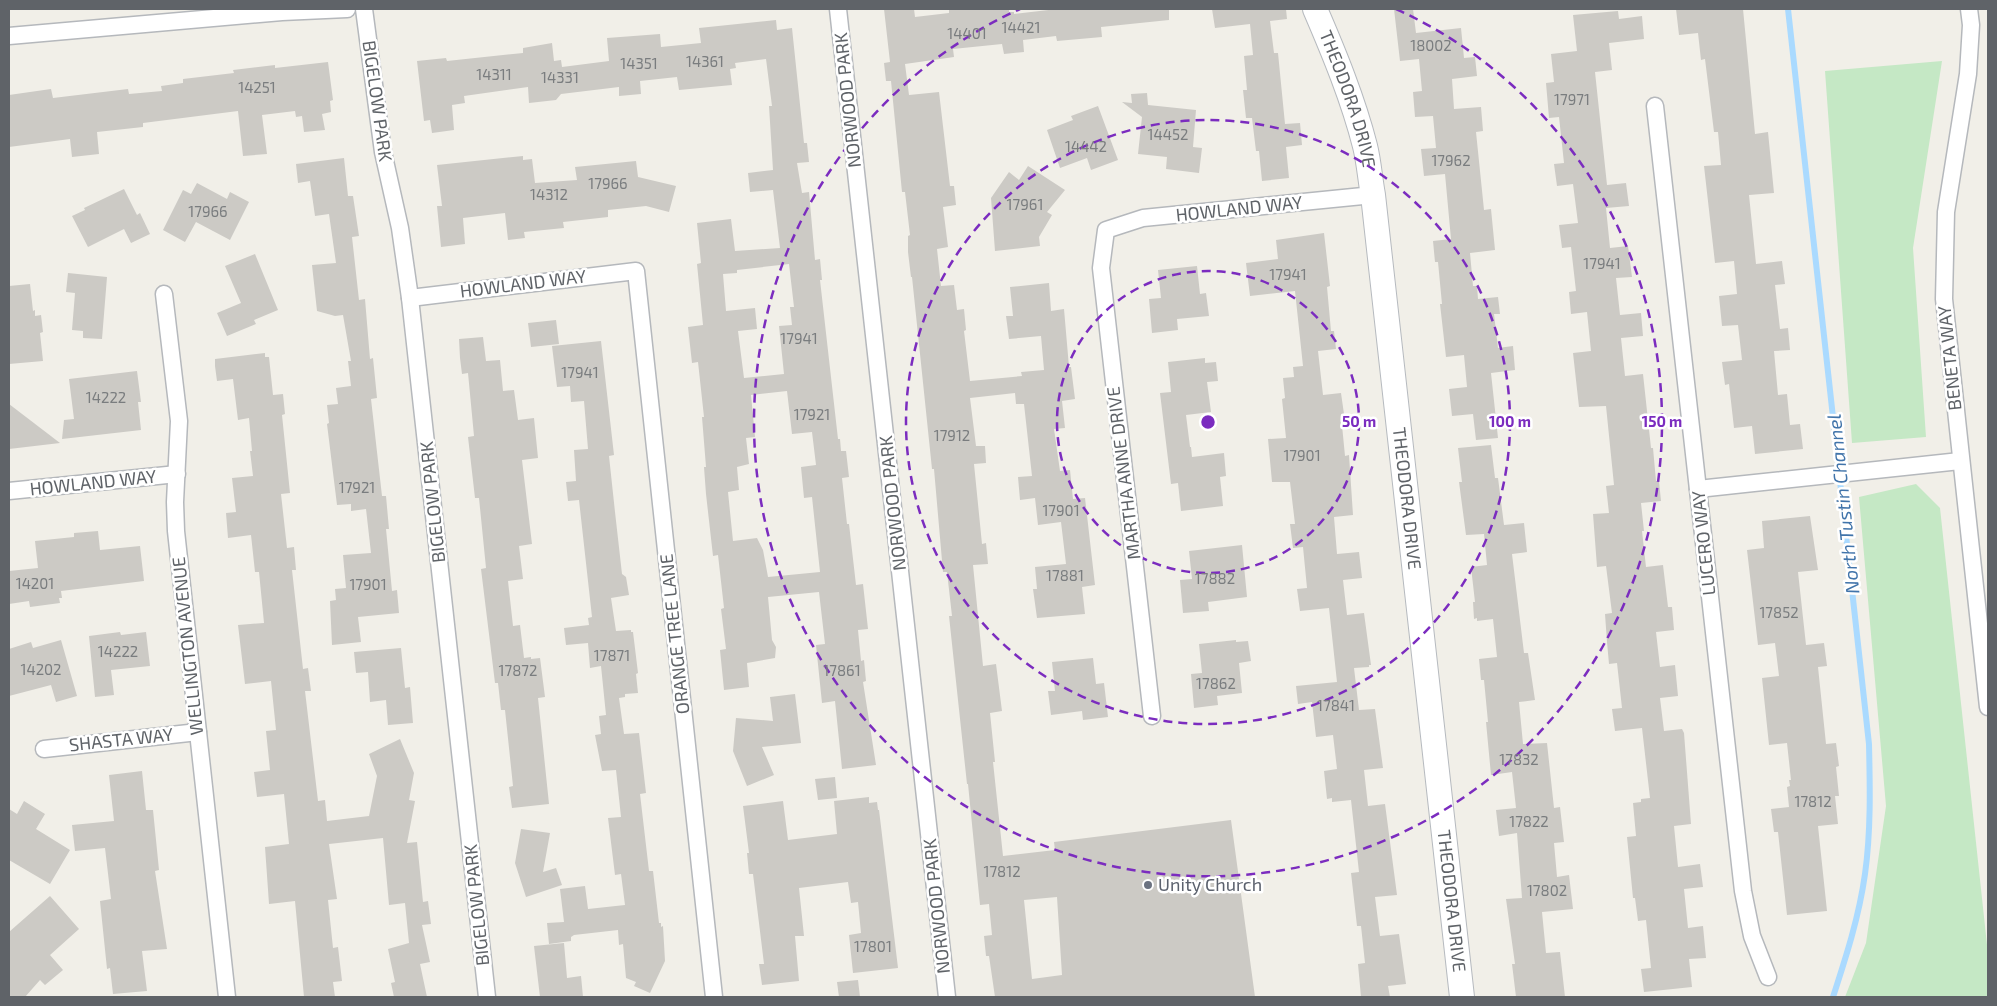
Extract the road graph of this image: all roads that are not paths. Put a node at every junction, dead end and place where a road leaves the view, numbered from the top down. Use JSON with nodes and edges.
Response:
{"nodes":[{"id":1,"x":347,"y":9,"type":"edge"},
{"id":2,"x":364,"y":9,"type":"edge"},
{"id":3,"x":838,"y":9,"type":"edge"},
{"id":4,"x":1315,"y":9,"type":"edge"},
{"id":5,"x":1969,"y":9,"type":"edge"},
{"id":6,"x":9,"y":36,"type":"edge"},
{"id":7,"x":1655,"y":106,"type":"dead end"},
{"id":8,"x":1373,"y":195,"type":"junction"},
{"id":9,"x":1106,"y":230,"type":"joint"},
{"id":10,"x":636,"y":271,"type":"joint"},
{"id":11,"x":164,"y":294,"type":"dead end"},
{"id":12,"x":410,"y":298,"type":"junction"},
{"id":13,"x":1960,"y":461,"type":"junction"},
{"id":14,"x":177,"y":474,"type":"junction"},
{"id":15,"x":1698,"y":490,"type":"junction"},
{"id":16,"x":9,"y":491,"type":"edge"},
{"id":17,"x":1988,"y":707,"type":"edge"},
{"id":18,"x":1152,"y":716,"type":"dead end"},
{"id":19,"x":198,"y":732,"type":"junction"},
{"id":20,"x":44,"y":749,"type":"dead end"},
{"id":21,"x":1768,"y":977,"type":"dead end"},
{"id":22,"x":227,"y":997,"type":"edge"},
{"id":23,"x":487,"y":997,"type":"edge"},
{"id":24,"x":714,"y":997,"type":"edge"},
{"id":25,"x":947,"y":997,"type":"edge"},
{"id":26,"x":1462,"y":997,"type":"edge"}],
"edges":[{"from":1,"to":6,"type":"street"},
{"from":2,"to":12,"type":"street","name":"BIGELOW PARK"},
{"from":3,"to":25,"type":"street","name":"NORWOOD PARK"},
{"from":4,"to":8,"type":"street","name":"THEODORA DRIVE"},
{"from":5,"to":13,"type":"street","name":"BENETA WAY"},
{"from":7,"to":15,"type":"street","name":"LUCERO WAY"},
{"from":8,"to":9,"type":"street","name":"HOWLAND WAY"},
{"from":8,"to":26,"type":"street","name":"THEODORA DRIVE"},
{"from":9,"to":18,"type":"street","name":"MARTHA ANNE DRIVE"},
{"from":10,"to":12,"type":"street","name":"HOWLAND WAY"},
{"from":10,"to":24,"type":"street","name":"ORANGE TREE LANE"},
{"from":11,"to":14,"type":"street","name":"WELLINGTON AVENUE"},
{"from":12,"to":23,"type":"street","name":"BIGELOW PARK"},
{"from":13,"to":15,"type":"street"},
{"from":13,"to":17,"type":"street","name":"BENETA WAY"},
{"from":14,"to":16,"type":"street","name":"HOWLAND WAY"},
{"from":14,"to":19,"type":"street","name":"WELLINGTON AVENUE"},
{"from":15,"to":21,"type":"street","name":"LUCERO WAY"},
{"from":19,"to":20,"type":"street","name":"SHASTA WAY"},
{"from":19,"to":22,"type":"street","name":"WELLINGTON AVENUE"}]}
